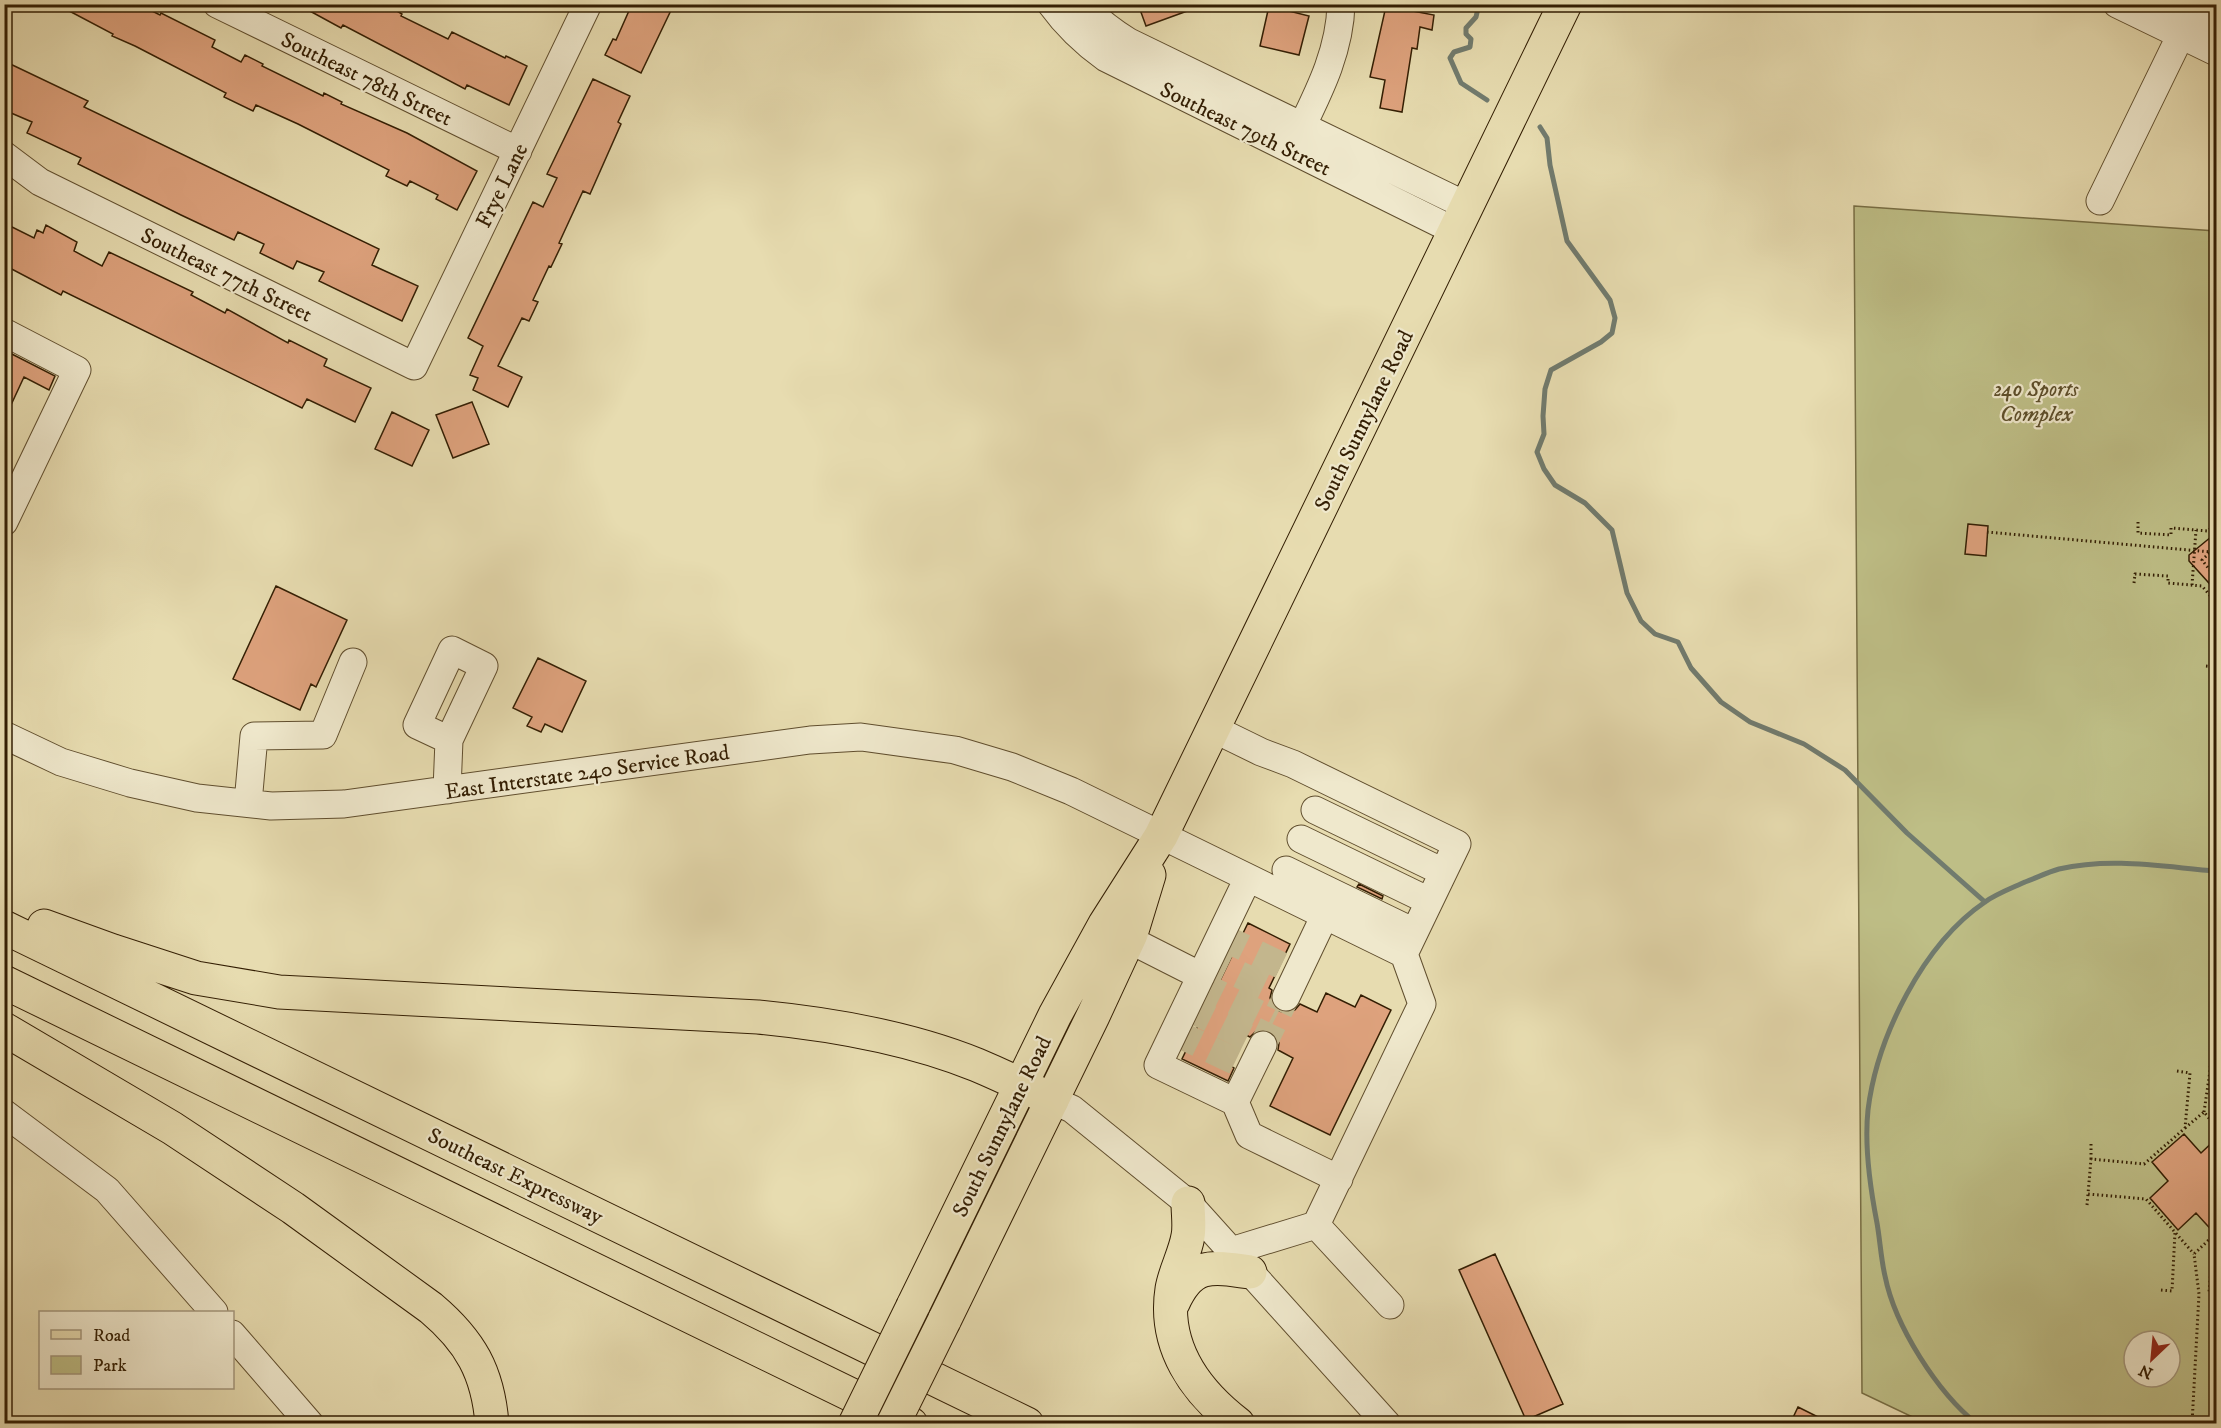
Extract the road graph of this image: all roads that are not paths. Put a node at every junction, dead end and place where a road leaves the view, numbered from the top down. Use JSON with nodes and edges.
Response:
{"nodes":[{"id":1,"x":217,"y":4,"type":"edge"},
{"id":2,"x":588,"y":4,"type":"edge"},
{"id":3,"x":1052,"y":4,"type":"edge"},
{"id":4,"x":1083,"y":4,"type":"edge"},
{"id":5,"x":1341,"y":4,"type":"edge"},
{"id":6,"x":1565,"y":4,"type":"edge"},
{"id":7,"x":2117,"y":4,"type":"edge"},
{"id":8,"x":2165,"y":4,"type":"edge"},
{"id":9,"x":2186,"y":26,"type":"junction"},
{"id":10,"x":2217,"y":29,"type":"edge"},
{"id":11,"x":2217,"y":52,"type":"edge"},
{"id":12,"x":1147,"y":65,"type":"junction"},
{"id":13,"x":1296,"y":138,"type":"junction"},
{"id":14,"x":518,"y":151,"type":"junction"},
{"id":15,"x":4,"y":155,"type":"edge"},
{"id":16,"x":4,"y":182,"type":"edge"},
{"id":17,"x":40,"y":182,"type":"junction"},
{"id":18,"x":2100,"y":201,"type":"dead end"},
{"id":19,"x":1461,"y":218,"type":"junction"},
{"id":20,"x":4,"y":332,"type":"edge"},
{"id":21,"x":414,"y":366,"type":"joint"},
{"id":22,"x":4,"y":522,"type":"edge"},
{"id":23,"x":353,"y":662,"type":"dead end"},
{"id":24,"x":1214,"y":729,"type":"junction"},
{"id":25,"x":4,"y":735,"type":"edge"},
{"id":26,"x":449,"y":740,"type":"dead end"},
{"id":27,"x":1329,"y":781,"type":"junction"},
{"id":28,"x":447,"y":790,"type":"junction"},
{"id":29,"x":248,"y":803,"type":"junction"},
{"id":30,"x":1161,"y":836,"type":"junction"},
{"id":31,"x":1296,"y":848,"type":"junction"},
{"id":32,"x":1248,"y":878,"type":"junction"},
{"id":33,"x":1425,"y":910,"type":"junction"},
{"id":34,"x":4,"y":911,"type":"edge"},
{"id":35,"x":1325,"y":915,"type":"junction"},
{"id":36,"x":4,"y":927,"type":"edge"},
{"id":37,"x":1128,"y":939,"type":"junction"},
{"id":38,"x":1201,"y":976,"type":"junction"},
{"id":39,"x":4,"y":982,"type":"edge"},
{"id":40,"x":1286,"y":996,"type":"dead end"},
{"id":41,"x":4,"y":1029,"type":"edge"},
{"id":42,"x":1263,"y":1045,"type":"dead end"},
{"id":43,"x":1021,"y":1085,"type":"junction"},
{"id":44,"x":1052,"y":1101,"type":"junction"},
{"id":45,"x":1235,"y":1102,"type":"junction"},
{"id":46,"x":4,"y":1113,"type":"edge"},
{"id":47,"x":1339,"y":1179,"type":"junction"},
{"id":48,"x":1188,"y":1203,"type":"junction"},
{"id":49,"x":1316,"y":1225,"type":"junction"},
{"id":50,"x":1241,"y":1261,"type":"junction"},
{"id":51,"x":1390,"y":1305,"type":"dead end"},
{"id":52,"x":213,"y":1311,"type":"edge"},
{"id":53,"x":1170,"y":1311,"type":"junction"},
{"id":54,"x":234,"y":1336,"type":"edge"},
{"id":55,"x":310,"y":1424,"type":"edge"},
{"id":56,"x":492,"y":1424,"type":"edge"},
{"id":57,"x":855,"y":1424,"type":"edge"},
{"id":58,"x":892,"y":1424,"type":"edge"},
{"id":59,"x":911,"y":1424,"type":"edge"},
{"id":60,"x":1027,"y":1424,"type":"edge"},
{"id":61,"x":1238,"y":1424,"type":"edge"},
{"id":62,"x":1387,"y":1424,"type":"edge"}],
"edges":[{"from":1,"to":14,"type":"street","name":"Southeast 78th Street"},
{"from":2,"to":14,"type":"street","name":"Frye Lane"},
{"from":3,"to":12,"type":"street","name":"Southeast 79th Street"},
{"from":4,"to":12,"type":"street","name":"Southeast 79th Street"},
{"from":5,"to":13,"type":"street"},
{"from":6,"to":19,"type":"main road","name":"South Sunnylane Road"},
{"from":7,"to":9,"type":"street"},
{"from":8,"to":9,"type":"street"},
{"from":9,"to":10,"type":"street"},
{"from":9,"to":11,"type":"street"},
{"from":9,"to":18,"type":"street"},
{"from":12,"to":13,"type":"street","name":"Southeast 79th Street"},
{"from":13,"to":19,"type":"street","name":"Southeast 79th Street"},
{"from":14,"to":21,"type":"street","name":"Frye Lane"},
{"from":15,"to":17,"type":"street","name":"Southeast 77th Street"},
{"from":16,"to":17,"type":"street","name":"Southeast 77th Street"},
{"from":17,"to":21,"type":"street","name":"Southeast 77th Street"},
{"from":19,"to":24,"type":"main road","name":"South Sunnylane Road"},
{"from":20,"to":22,"type":"street"},
{"from":23,"to":29,"type":"street"},
{"from":24,"to":27,"type":"street"},
{"from":24,"to":30,"type":"main road","name":"South Sunnylane Road"},
{"from":25,"to":29,"type":"street","name":"East Interstate 240 Service Road"},
{"from":26,"to":28,"type":"street"},
{"from":27,"to":31,"type":"street"},
{"from":27,"to":33,"type":"street"},
{"from":28,"to":29,"type":"street","name":"East Interstate 240 Service Road"},
{"from":28,"to":30,"type":"street","name":"East Interstate 240 Service Road"},
{"from":30,"to":32,"type":"street","name":"East Interstate 240 Service Road"},
{"from":30,"to":37,"type":"main road","name":"South Sunnylane Road"},
{"from":30,"to":43,"type":"main road","name":"South Sunnylane Road"},
{"from":31,"to":32,"type":"street","name":"East Interstate 240 Service Road"},
{"from":31,"to":33,"type":"street"},
{"from":31,"to":33,"type":"street"},
{"from":31,"to":35,"type":"street"},
{"from":32,"to":38,"type":"street"},
{"from":33,"to":35,"type":"street"},
{"from":33,"to":47,"type":"street"},
{"from":34,"to":43,"type":"main road"},
{"from":35,"to":40,"type":"street"},
{"from":36,"to":60,"type":"main road","name":"Southeast Expressway"},
{"from":37,"to":38,"type":"street"},
{"from":37,"to":44,"type":"main road","name":"South Sunnylane Road"},
{"from":38,"to":45,"type":"street"},
{"from":39,"to":59,"type":"main road"},
{"from":41,"to":56,"type":"main road"},
{"from":42,"to":45,"type":"street"},
{"from":43,"to":44,"type":"main road"},
{"from":43,"to":57,"type":"main road","name":"South Sunnylane Road","bridge":true},
{"from":44,"to":48,"type":"street"},
{"from":44,"to":58,"type":"main road","name":"South Sunnylane Road","bridge":true},
{"from":45,"to":47,"type":"street"},
{"from":46,"to":52,"type":"street"},
{"from":47,"to":49,"type":"street"},
{"from":48,"to":50,"type":"street"},
{"from":48,"to":53,"type":"main road"},
{"from":49,"to":50,"type":"street"},
{"from":49,"to":51,"type":"street"},
{"from":50,"to":53,"type":"main road"},
{"from":50,"to":62,"type":"street"},
{"from":53,"to":61,"type":"main road"},
{"from":54,"to":55,"type":"street"}]}
